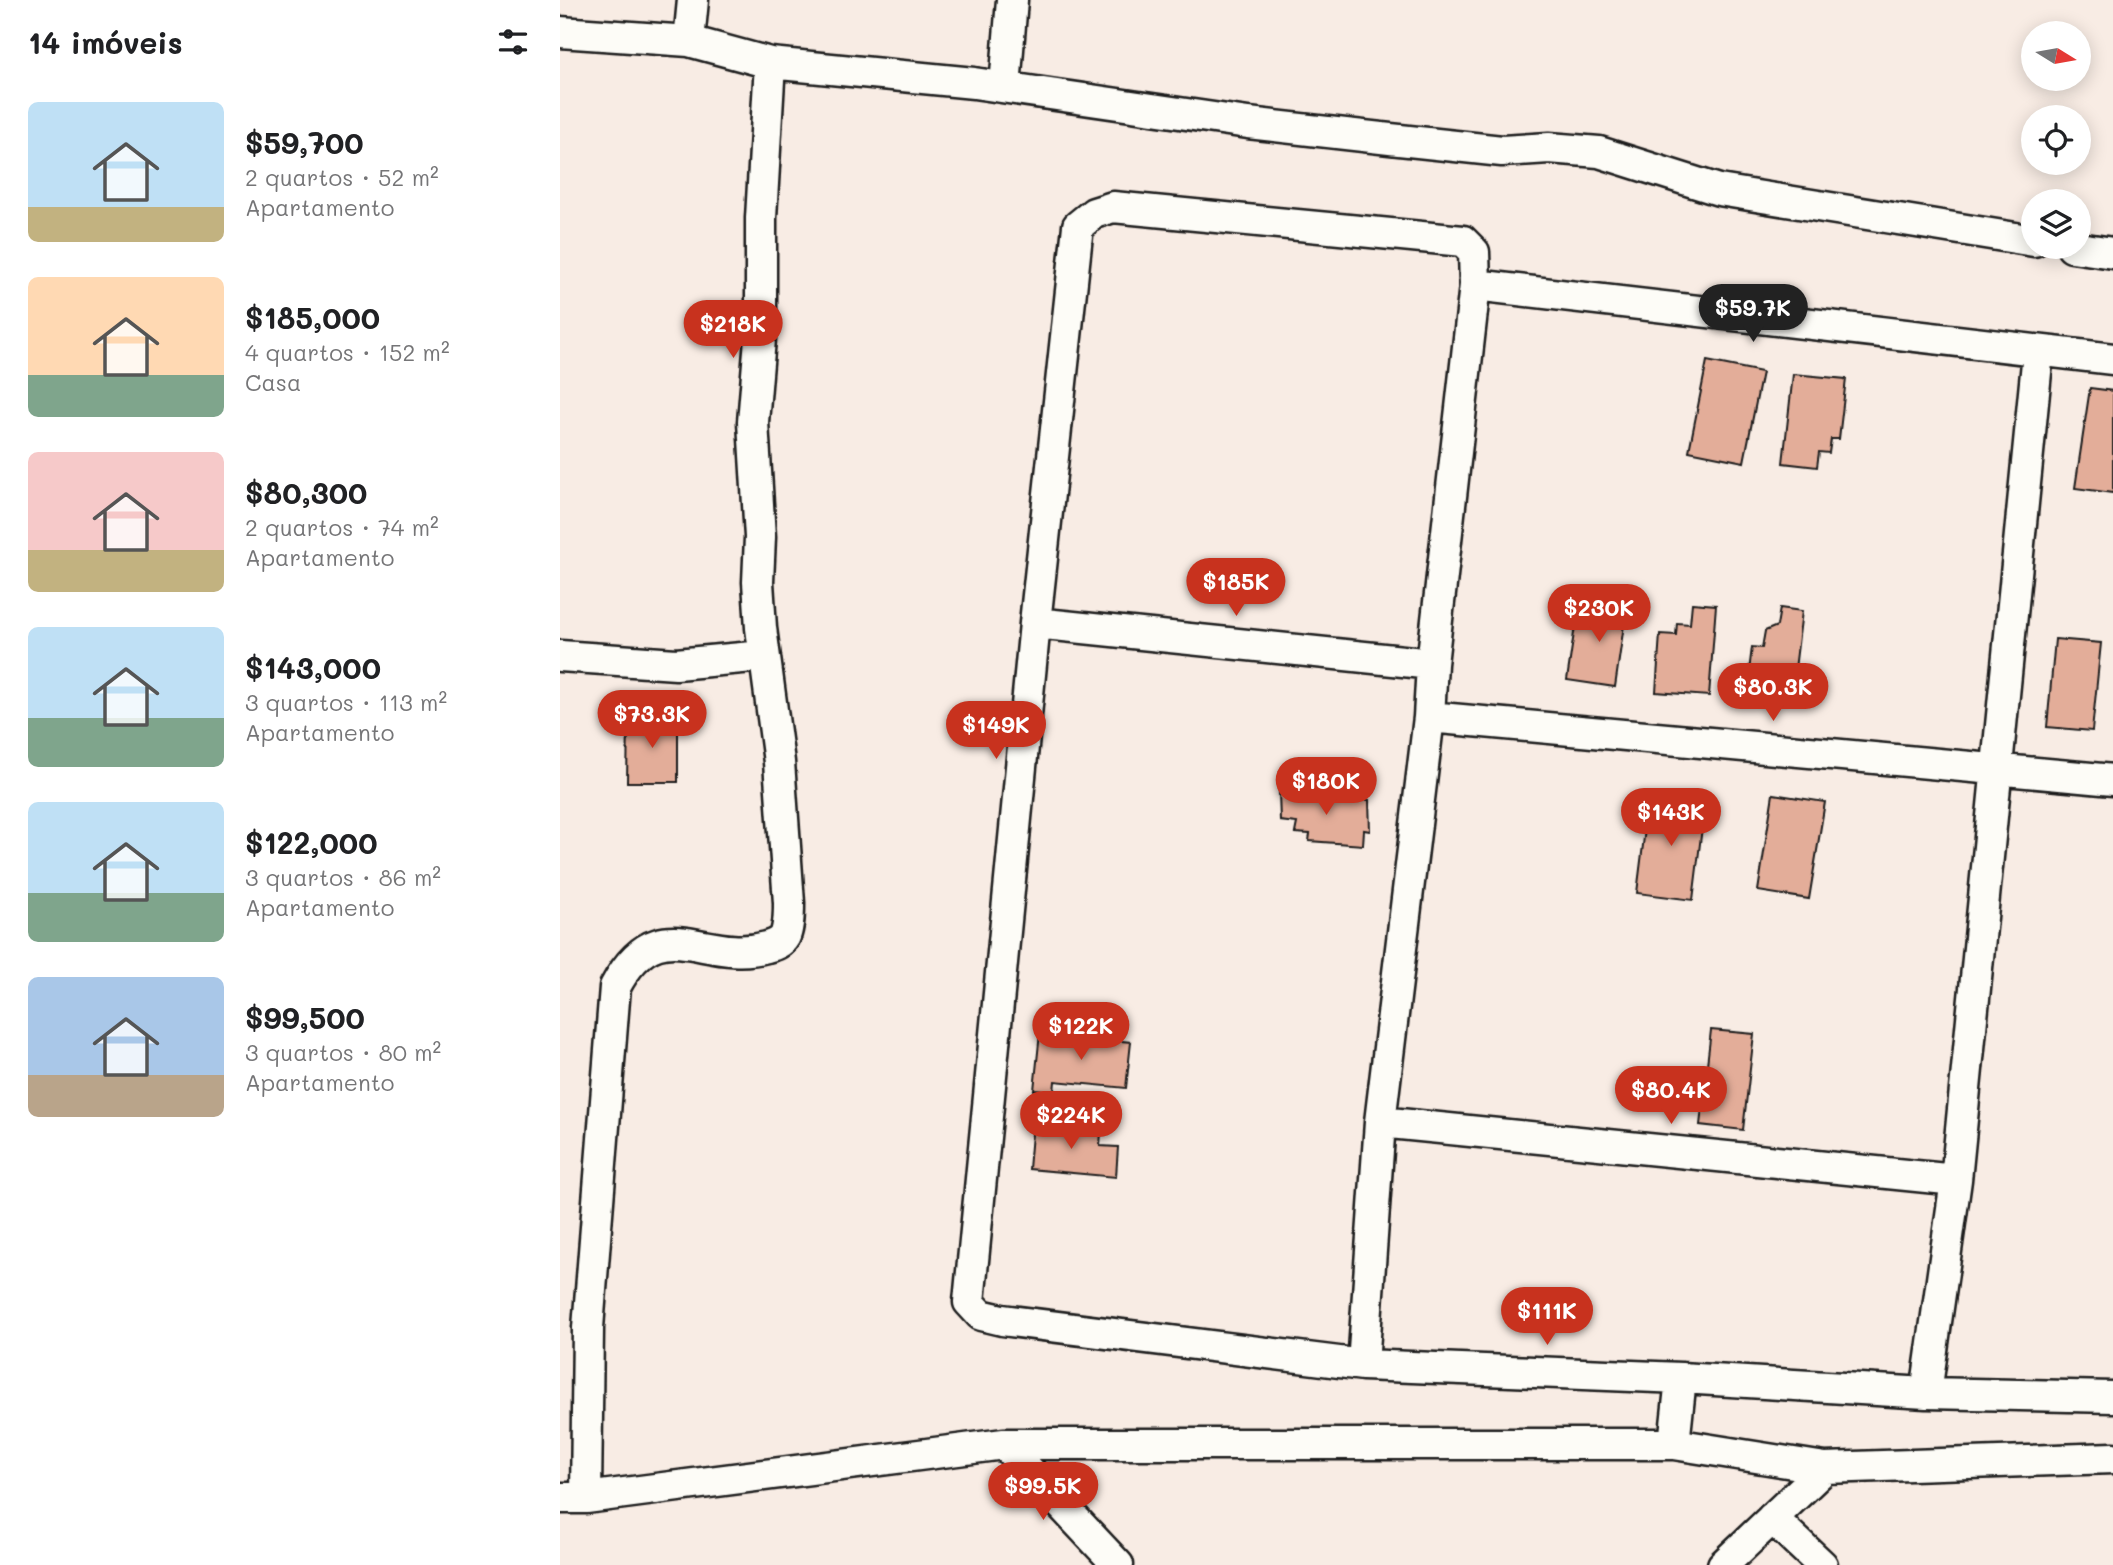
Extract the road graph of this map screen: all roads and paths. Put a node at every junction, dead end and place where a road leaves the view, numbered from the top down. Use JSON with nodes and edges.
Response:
{"nodes":[{"id":1,"x":693,"y":0,"type":"edge"},
{"id":2,"x":1012,"y":0,"type":"edge"},
{"id":3,"x":560,"y":32,"type":"edge"},
{"id":4,"x":689,"y":41,"type":"junction"},
{"id":5,"x":770,"y":63,"type":"junction"},
{"id":6,"x":1005,"y":87,"type":"junction"},
{"id":7,"x":2021,"y":239,"type":"edge"},
{"id":8,"x":2091,"y":250,"type":"edge"},
{"id":9,"x":2113,"y":253,"type":"edge"},
{"id":10,"x":1475,"y":285,"type":"junction"},
{"id":11,"x":2038,"y":352,"type":"junction"},
{"id":12,"x":2113,"y":359,"type":"edge"},
{"id":13,"x":1035,"y":623,"type":"junction"},
{"id":14,"x":560,"y":656,"type":"edge"},
{"id":15,"x":764,"y":656,"type":"junction"},
{"id":16,"x":1432,"y":663,"type":"junction"},
{"id":17,"x":1429,"y":717,"type":"junction"},
{"id":18,"x":1997,"y":769,"type":"junction"},
{"id":19,"x":2113,"y":780,"type":"edge"},
{"id":20,"x":1380,"y":1122,"type":"junction"},
{"id":21,"x":1956,"y":1180,"type":"junction"},
{"id":22,"x":1363,"y":1365,"type":"junction"},
{"id":23,"x":1681,"y":1378,"type":"junction"},
{"id":24,"x":1926,"y":1394,"type":"junction"},
{"id":25,"x":2113,"y":1396,"type":"edge"},
{"id":26,"x":1004,"y":1444,"type":"junction"},
{"id":27,"x":1674,"y":1444,"type":"junction"},
{"id":28,"x":2113,"y":1458,"type":"edge"},
{"id":29,"x":1825,"y":1468,"type":"junction"},
{"id":30,"x":573,"y":1498,"type":"edge"},
{"id":31,"x":1772,"y":1518,"type":"junction"},
{"id":32,"x":1118,"y":1565,"type":"edge"},
{"id":33,"x":1723,"y":1565,"type":"edge"},
{"id":34,"x":1822,"y":1565,"type":"edge"}],
"edges":[{"from":1,"to":4,"type":"street"},
{"from":2,"to":6,"type":"street"},
{"from":3,"to":4,"type":"street"},
{"from":4,"to":5,"type":"street"},
{"from":5,"to":6,"type":"street"},
{"from":5,"to":15,"type":"street"},
{"from":6,"to":7,"type":"street"},
{"from":8,"to":9,"type":"street"},
{"from":10,"to":11,"type":"street"},
{"from":10,"to":13,"type":"street"},
{"from":10,"to":16,"type":"street"},
{"from":11,"to":12,"type":"street"},
{"from":11,"to":18,"type":"street"},
{"from":13,"to":16,"type":"street"},
{"from":13,"to":22,"type":"street"},
{"from":14,"to":15,"type":"street"},
{"from":15,"to":30,"type":"street"},
{"from":16,"to":17,"type":"street"},
{"from":17,"to":18,"type":"street"},
{"from":17,"to":20,"type":"street"},
{"from":18,"to":19,"type":"street"},
{"from":18,"to":21,"type":"street"},
{"from":20,"to":21,"type":"street"},
{"from":20,"to":22,"type":"street"},
{"from":21,"to":24,"type":"street"},
{"from":22,"to":23,"type":"street"},
{"from":23,"to":24,"type":"street"},
{"from":23,"to":27,"type":"street"},
{"from":24,"to":25,"type":"street"},
{"from":26,"to":27,"type":"street"},
{"from":26,"to":30,"type":"street"},
{"from":26,"to":32,"type":"street"},
{"from":27,"to":29,"type":"street"},
{"from":28,"to":29,"type":"street"},
{"from":29,"to":31,"type":"street"},
{"from":31,"to":33,"type":"street"},
{"from":31,"to":34,"type":"street"}]}
